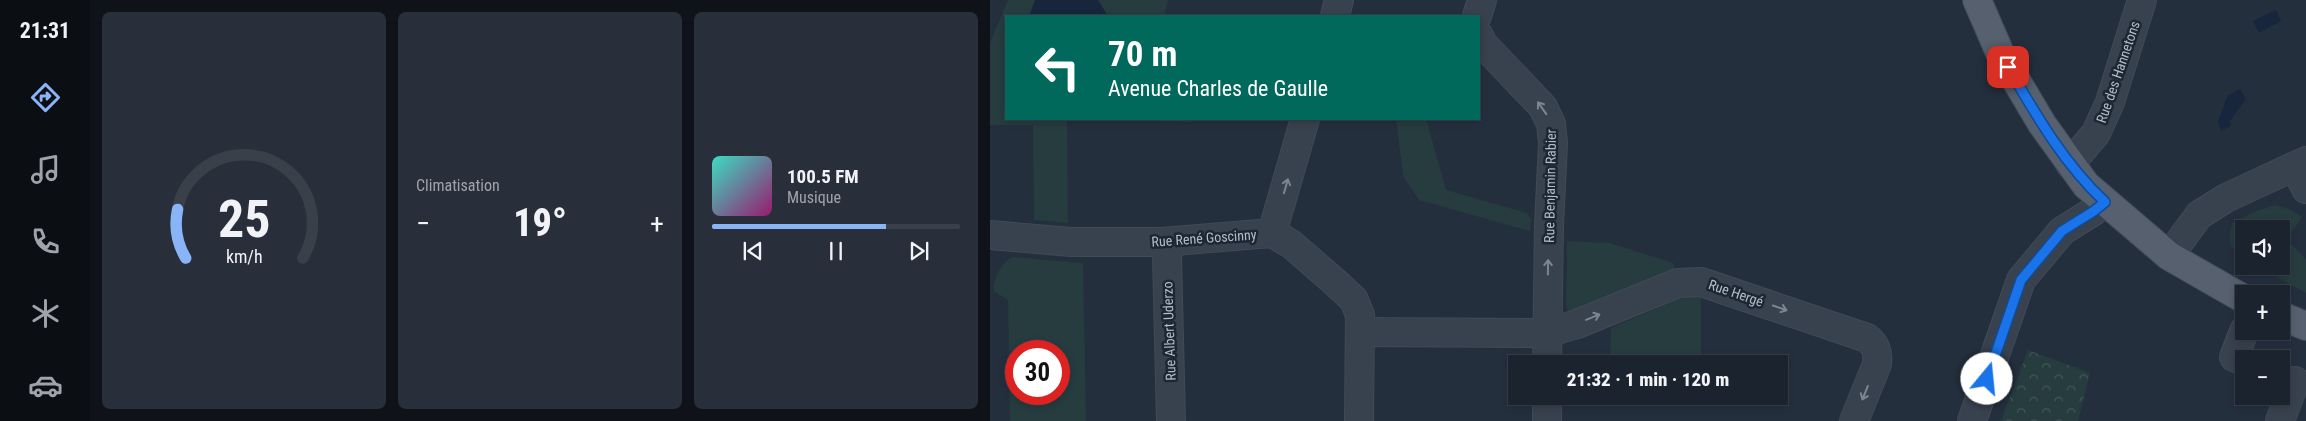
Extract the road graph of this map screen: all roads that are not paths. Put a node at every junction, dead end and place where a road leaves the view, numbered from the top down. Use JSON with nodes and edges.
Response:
{"nodes":[{"id":1,"x":1339,"y":0,"type":"edge"},
{"id":2,"x":1482,"y":0,"type":"edge"},
{"id":3,"x":1977,"y":0,"type":"edge"},
{"id":4,"x":2142,"y":0,"type":"edge"},
{"id":5,"x":1335,"y":15,"type":"edge"},
{"id":6,"x":1477,"y":15,"type":"edge"},
{"id":7,"x":1480,"y":38,"type":"edge"},
{"id":8,"x":1305,"y":120,"type":"edge"},
{"id":9,"x":2070,"y":164,"type":"junction"},
{"id":10,"x":2302,"y":172,"type":"edge"},
{"id":11,"x":2105,"y":202,"type":"junction"},
{"id":12,"x":1272,"y":233,"type":"junction"},
{"id":13,"x":990,"y":235,"type":"edge"},
{"id":14,"x":1162,"y":242,"type":"junction"},
{"id":15,"x":990,"y":254,"type":"edge"},
{"id":16,"x":2169,"y":256,"type":"junction"},
{"id":17,"x":2235,"y":294,"type":"edge"},
{"id":18,"x":2290,"y":320,"type":"edge"},
{"id":19,"x":2306,"y":326,"type":"edge"},
{"id":20,"x":1360,"y":332,"type":"junction"},
{"id":21,"x":1547,"y":334,"type":"junction"},
{"id":22,"x":1547,"y":355,"type":"edge"},
{"id":23,"x":2294,"y":381,"type":"edge"},
{"id":24,"x":1547,"y":405,"type":"edge"},
{"id":25,"x":1171,"y":421,"type":"edge"},
{"id":26,"x":1359,"y":421,"type":"edge"},
{"id":27,"x":1547,"y":421,"type":"edge"},
{"id":28,"x":1854,"y":421,"type":"edge"},
{"id":29,"x":1972,"y":421,"type":"edge"},
{"id":30,"x":2280,"y":421,"type":"edge"}],
"edges":[{"from":1,"to":5,"type":"street"},
{"from":2,"to":6,"type":"street"},
{"from":3,"to":9,"type":"main road"},
{"from":4,"to":9,"type":"street","name":"Rue des Hannetons"},
{"from":21,"to":7,"type":"street","name":"Rue Benjamin Rabier","one_way":true},
{"from":12,"to":8,"type":"street","one_way":true},
{"from":9,"to":11,"type":"main road"},
{"from":10,"to":16,"type":"street"},
{"from":11,"to":16,"type":"main road"},
{"from":11,"to":29,"type":"street"},
{"from":12,"to":14,"type":"street","name":"Rue René Goscinny"},
{"from":12,"to":20,"type":"street","name":"Rue René Goscinny"},
{"from":13,"to":14,"type":"street","name":"Rue René Goscinny"},
{"from":13,"to":15,"type":"street"},
{"from":14,"to":25,"type":"street","name":"Rue Albert Uderzo"},
{"from":16,"to":17,"type":"main road"},
{"from":18,"to":19,"type":"main road"},
{"from":20,"to":21,"type":"street"},
{"from":20,"to":26,"type":"street","name":"Rue René Goscinny"},
{"from":21,"to":22,"type":"street"},
{"from":21,"to":28,"type":"street","name":"Rue Hergé","one_way":true},
{"from":23,"to":30,"type":"street"},
{"from":24,"to":27,"type":"street"}]}
